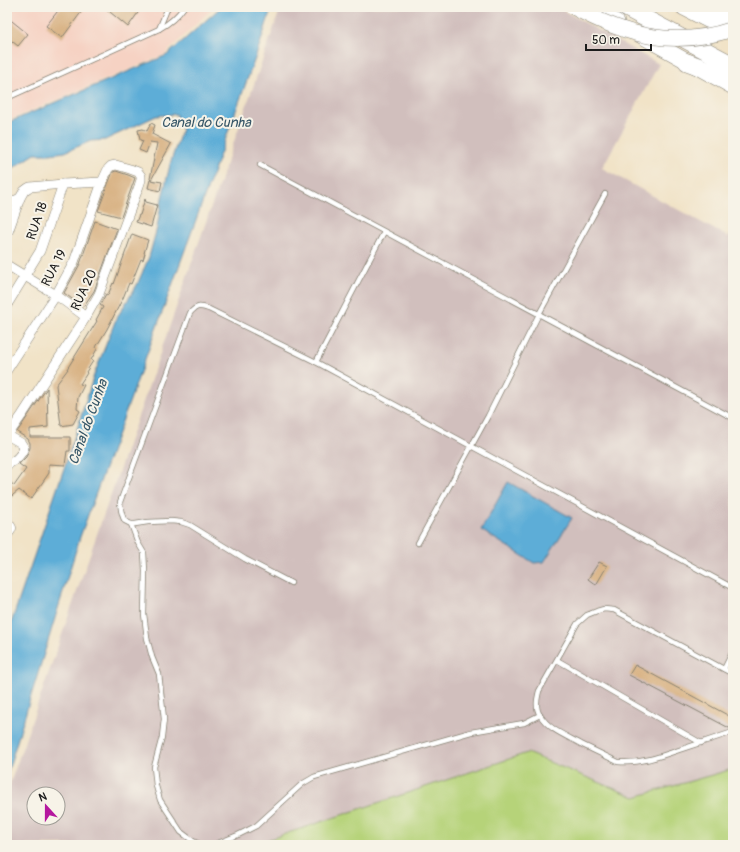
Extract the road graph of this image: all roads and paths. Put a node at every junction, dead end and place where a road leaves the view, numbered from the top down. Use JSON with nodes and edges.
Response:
{"nodes":[{"id":1,"x":168,"y":7,"type":"edge"},
{"id":2,"x":184,"y":7,"type":"edge"},
{"id":3,"x":573,"y":7,"type":"edge"},
{"id":4,"x":591,"y":7,"type":"edge"},
{"id":5,"x":624,"y":7,"type":"edge"},
{"id":6,"x":684,"y":7,"type":"edge"},
{"id":7,"x":713,"y":7,"type":"edge"},
{"id":8,"x":724,"y":7,"type":"edge"},
{"id":9,"x":733,"y":9,"type":"edge"},
{"id":10,"x":733,"y":17,"type":"edge"},
{"id":11,"x":160,"y":29,"type":"junction"},
{"id":12,"x":733,"y":29,"type":"edge"},
{"id":13,"x":733,"y":32,"type":"edge"},
{"id":14,"x":687,"y":62,"type":"junction"},
{"id":15,"x":733,"y":65,"type":"edge"},
{"id":16,"x":733,"y":79,"type":"edge"},
{"id":17,"x":733,"y":87,"type":"edge"},
{"id":18,"x":7,"y":98,"type":"edge"},
{"id":19,"x":260,"y":165,"type":"dead end"},
{"id":20,"x":108,"y":169,"type":"joint"},
{"id":21,"x":102,"y":182,"type":"junction"},
{"id":22,"x":63,"y":184,"type":"junction"},
{"id":23,"x":605,"y":194,"type":"dead end"},
{"id":24,"x":20,"y":198,"type":"junction"},
{"id":25,"x":7,"y":204,"type":"edge"},
{"id":26,"x":384,"y":232,"type":"junction"},
{"id":27,"x":7,"y":234,"type":"edge"},
{"id":28,"x":7,"y":265,"type":"edge"},
{"id":29,"x":25,"y":276,"type":"junction"},
{"id":30,"x":56,"y":295,"type":"junction"},
{"id":31,"x":7,"y":305,"type":"edge"},
{"id":32,"x":539,"y":314,"type":"junction"},
{"id":33,"x":86,"y":317,"type":"junction"},
{"id":34,"x":316,"y":362,"type":"junction"},
{"id":35,"x":7,"y":370,"type":"edge"},
{"id":36,"x":733,"y":418,"type":"edge"},
{"id":37,"x":7,"y":435,"type":"edge"},
{"id":38,"x":471,"y":447,"type":"junction"},
{"id":39,"x":7,"y":465,"type":"edge"},
{"id":40,"x":7,"y":520,"type":"edge"},
{"id":41,"x":131,"y":524,"type":"junction"},
{"id":42,"x":7,"y":536,"type":"edge"},
{"id":43,"x":418,"y":543,"type":"dead end"},
{"id":44,"x":291,"y":583,"type":"dead end"},
{"id":45,"x":733,"y":588,"type":"edge"},
{"id":46,"x":733,"y":653,"type":"edge"},
{"id":47,"x":557,"y":660,"type":"junction"},
{"id":48,"x":724,"y":669,"type":"junction"},
{"id":49,"x":733,"y":674,"type":"edge"},
{"id":50,"x":540,"y":715,"type":"junction"},
{"id":51,"x":733,"y":732,"type":"edge"},
{"id":52,"x":701,"y":743,"type":"junction"},
{"id":53,"x":201,"y":845,"type":"edge"},
{"id":54,"x":210,"y":845,"type":"edge"}],
"edges":[{"from":1,"to":11,"type":"lane"},
{"from":2,"to":11,"type":"lane"},
{"from":3,"to":12,"type":"highway","bridge":true},
{"from":4,"to":14,"type":"highway"},
{"from":5,"to":15,"type":"highway"},
{"from":6,"to":13,"type":"highway"},
{"from":7,"to":10,"type":"highway"},
{"from":8,"to":9,"type":"street"},
{"from":11,"to":18,"type":"lane"},
{"from":14,"to":16,"type":"highway"},
{"from":14,"to":17,"type":"highway"},
{"from":19,"to":26,"type":"lane"},
{"from":20,"to":21,"type":"street","name":"RUA 19"},
{"from":20,"to":33,"type":"street","name":"RUA 20"},
{"from":21,"to":22,"type":"street"},
{"from":21,"to":30,"type":"street","name":"RUA 19"},
{"from":22,"to":24,"type":"street"},
{"from":22,"to":29,"type":"street","name":"RUA 18"},
{"from":23,"to":32,"type":"lane"},
{"from":24,"to":25,"type":"street"},
{"from":24,"to":27,"type":"street"},
{"from":26,"to":32,"type":"lane"},
{"from":26,"to":34,"type":"lane"},
{"from":28,"to":29,"type":"street"},
{"from":29,"to":30,"type":"street"},
{"from":29,"to":31,"type":"street","name":"RUA 18"},
{"from":30,"to":33,"type":"street"},
{"from":30,"to":35,"type":"street","name":"RUA 19"},
{"from":32,"to":36,"type":"lane"},
{"from":32,"to":38,"type":"lane"},
{"from":33,"to":37,"type":"street","name":"RUA 20"},
{"from":34,"to":38,"type":"lane"},
{"from":34,"to":41,"type":"lane"},
{"from":37,"to":39,"type":"street"},
{"from":38,"to":43,"type":"lane"},
{"from":38,"to":45,"type":"lane"},
{"from":40,"to":42,"type":"street"},
{"from":41,"to":44,"type":"lane"},
{"from":41,"to":53,"type":"lane"},
{"from":46,"to":48,"type":"lane"},
{"from":47,"to":48,"type":"lane"},
{"from":47,"to":50,"type":"lane"},
{"from":47,"to":52,"type":"lane"},
{"from":48,"to":49,"type":"lane"},
{"from":50,"to":52,"type":"lane"},
{"from":50,"to":54,"type":"lane"},
{"from":51,"to":52,"type":"lane"}]}
